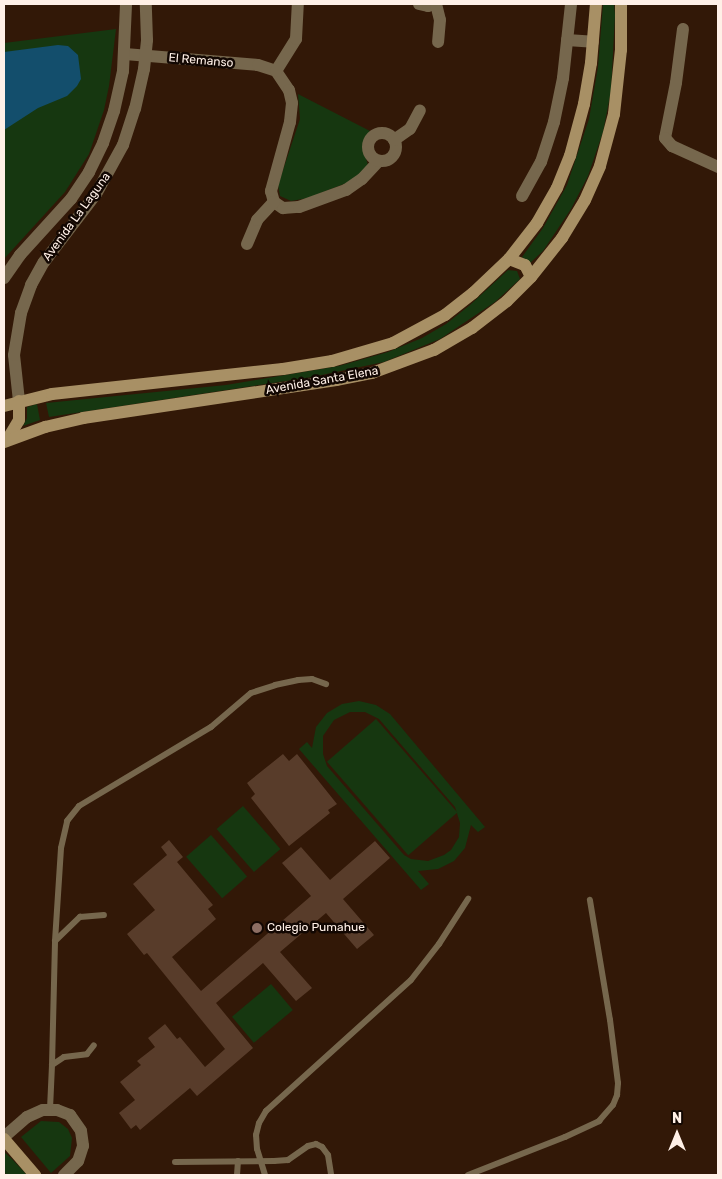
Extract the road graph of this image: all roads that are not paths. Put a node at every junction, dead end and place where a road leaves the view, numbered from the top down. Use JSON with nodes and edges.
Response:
{"nodes":[{"id":1,"x":126,"y":4,"type":"edge"},
{"id":2,"x":146,"y":4,"type":"edge"},
{"id":3,"x":298,"y":4,"type":"edge"},
{"id":4,"x":419,"y":4,"type":"edge"},
{"id":5,"x":435,"y":4,"type":"edge"},
{"id":6,"x":571,"y":4,"type":"edge"},
{"id":7,"x":596,"y":4,"type":"edge"},
{"id":8,"x":621,"y":4,"type":"edge"},
{"id":9,"x":683,"y":30,"type":"dead end"},
{"id":10,"x":568,"y":40,"type":"junction"},
{"id":11,"x":438,"y":42,"type":"dead end"},
{"id":12,"x":593,"y":42,"type":"junction"},
{"id":13,"x":125,"y":54,"type":"junction"},
{"id":14,"x":146,"y":56,"type":"junction"},
{"id":15,"x":276,"y":71,"type":"junction"},
{"id":16,"x":420,"y":110,"type":"dead end"},
{"id":17,"x":394,"y":140,"type":"junction"},
{"id":18,"x":379,"y":161,"type":"junction"},
{"id":19,"x":718,"y":167,"type":"edge"},
{"id":20,"x":522,"y":196,"type":"dead end"},
{"id":21,"x":274,"y":202,"type":"junction"},
{"id":22,"x":247,"y":244,"type":"dead end"},
{"id":23,"x":509,"y":259,"type":"junction"},
{"id":24,"x":531,"y":277,"type":"junction"},
{"id":25,"x":4,"y":278,"type":"edge"},
{"id":26,"x":9,"y":342,"type":"edge"},
{"id":27,"x":19,"y":402,"type":"junction"},
{"id":28,"x":4,"y":406,"type":"edge"},
{"id":29,"x":6,"y":441,"type":"edge"},
{"id":30,"x":326,"y":684,"type":"dead end"},
{"id":31,"x":468,"y":899,"type":"dead end"},
{"id":32,"x":590,"y":900,"type":"dead end"},
{"id":33,"x":104,"y":915,"type":"dead end"},
{"id":34,"x":55,"y":941,"type":"junction"},
{"id":35,"x":94,"y":1045,"type":"dead end"},
{"id":36,"x":52,"y":1065,"type":"junction"},
{"id":37,"x":50,"y":1109,"type":"junction"},
{"id":38,"x":4,"y":1138,"type":"edge"},
{"id":39,"x":175,"y":1162,"type":"dead end"},
{"id":40,"x":238,"y":1162,"type":"junction"},
{"id":41,"x":262,"y":1162,"type":"junction"},
{"id":42,"x":35,"y":1175,"type":"edge"},
{"id":43,"x":64,"y":1175,"type":"edge"},
{"id":44,"x":237,"y":1175,"type":"edge"},
{"id":45,"x":265,"y":1175,"type":"edge"},
{"id":46,"x":331,"y":1175,"type":"edge"},
{"id":47,"x":468,"y":1175,"type":"edge"}],
"edges":[{"from":1,"to":13,"type":"street","name":"Avenida La Laguna"},
{"from":2,"to":14,"type":"street","name":"Avenida La Laguna"},
{"from":3,"to":15,"type":"street"},
{"from":4,"to":5,"type":"street"},
{"from":5,"to":11,"type":"street"},
{"from":6,"to":10,"type":"street"},
{"from":7,"to":12,"type":"street","name":"Avenida Santa Elena"},
{"from":8,"to":24,"type":"street","name":"Avenida Santa Elena"},
{"from":9,"to":19,"type":"street"},
{"from":10,"to":12,"type":"street"},
{"from":10,"to":20,"type":"street"},
{"from":12,"to":23,"type":"street","name":"Avenida Santa Elena"},
{"from":13,"to":14,"type":"street","name":"El Remanso"},
{"from":13,"to":25,"type":"street","name":"Avenida La Laguna"},
{"from":14,"to":15,"type":"street","name":"El Remanso"},
{"from":14,"to":26,"type":"street","name":"Avenida La Laguna"},
{"from":15,"to":21,"type":"street"},
{"from":16,"to":17,"type":"street"},
{"from":17,"to":18,"type":"street"},
{"from":17,"to":18,"type":"street"},
{"from":18,"to":21,"type":"street"},
{"from":21,"to":22,"type":"street"},
{"from":23,"to":24,"type":"street"},
{"from":23,"to":27,"type":"street","name":"Avenida Santa Elena"},
{"from":24,"to":29,"type":"street","name":"Avenida Santa Elena"},
{"from":26,"to":27,"type":"street","name":"Avenida La Laguna"},
{"from":27,"to":28,"type":"street","name":"Avenida Santa Elena"},
{"from":27,"to":29,"type":"street"},
{"from":30,"to":34,"type":"lane"},
{"from":31,"to":41,"type":"lane"},
{"from":32,"to":47,"type":"lane"},
{"from":33,"to":34,"type":"lane"},
{"from":34,"to":36,"type":"lane"},
{"from":35,"to":36,"type":"lane"},
{"from":36,"to":37,"type":"lane"},
{"from":37,"to":38,"type":"street"},
{"from":37,"to":43,"type":"street"},
{"from":38,"to":42,"type":"street"},
{"from":39,"to":40,"type":"lane"},
{"from":40,"to":41,"type":"lane"},
{"from":40,"to":44,"type":"lane"},
{"from":41,"to":45,"type":"lane"},
{"from":41,"to":46,"type":"lane"}]}
